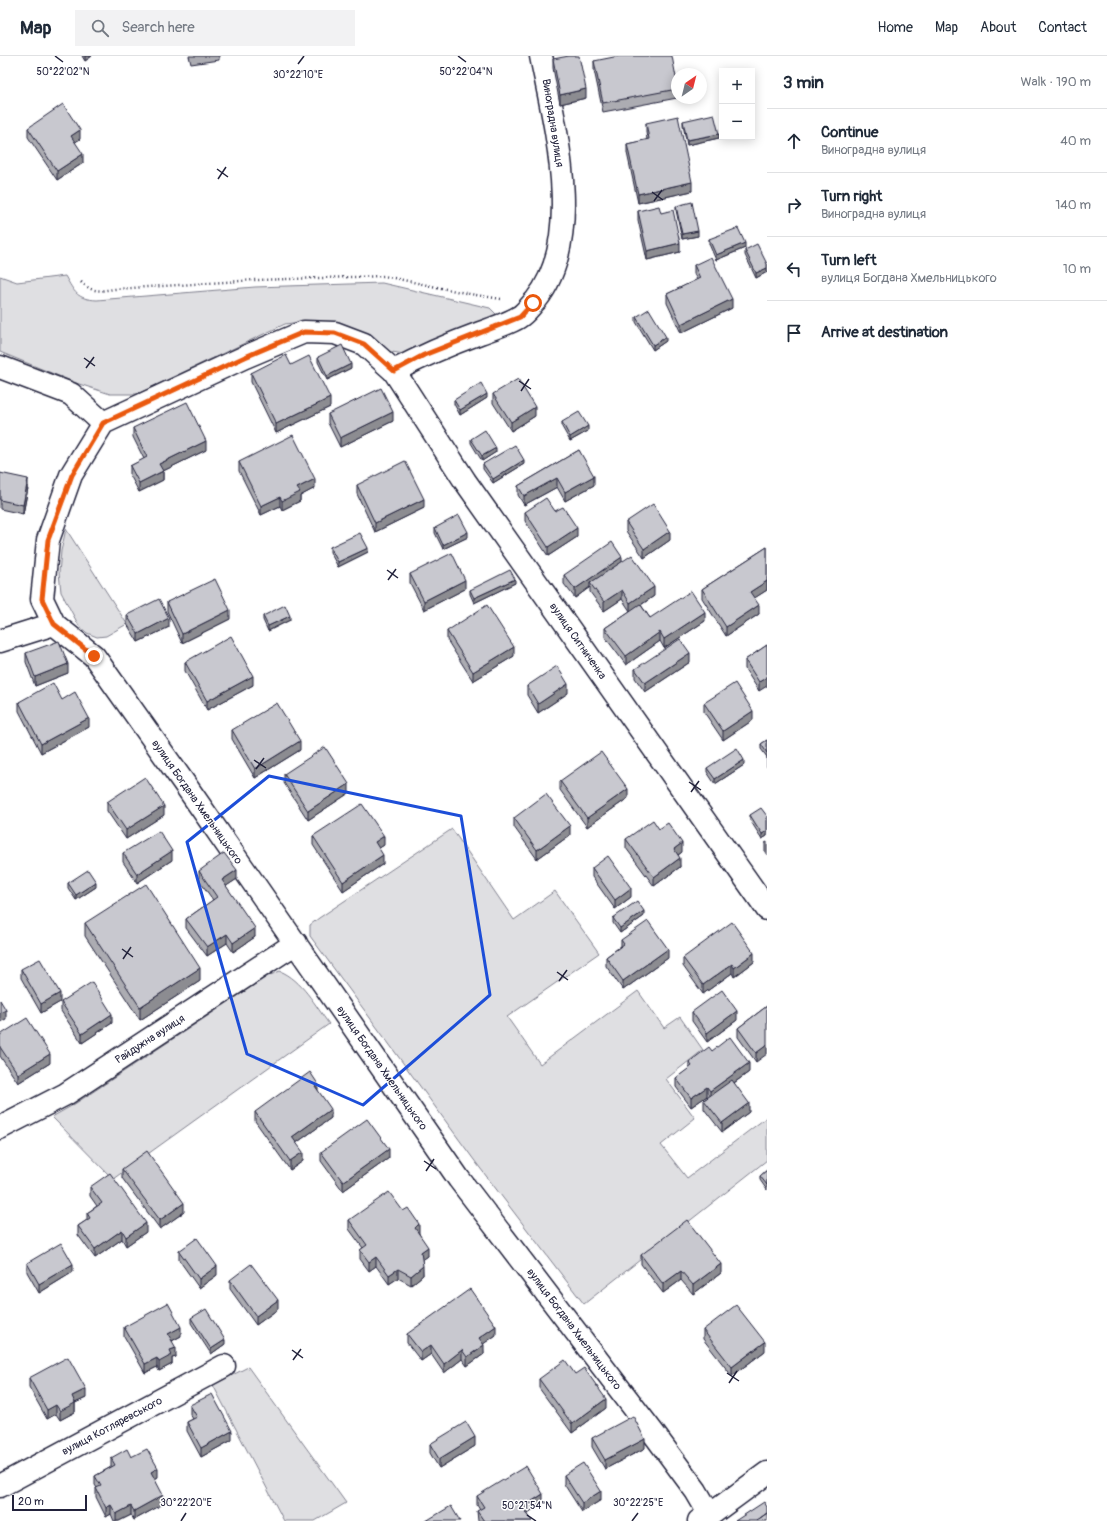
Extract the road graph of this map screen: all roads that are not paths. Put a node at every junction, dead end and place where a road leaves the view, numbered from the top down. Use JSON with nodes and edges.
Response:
{"nodes":[{"id":1,"x":541,"y":56,"type":"edge"},
{"id":2,"x":0,"y":367,"type":"edge"},
{"id":3,"x":394,"y":371,"type":"junction"},
{"id":4,"x":103,"y":423,"type":"junction"},
{"id":5,"x":54,"y":624,"type":"junction"},
{"id":6,"x":0,"y":641,"type":"edge"},
{"id":7,"x":767,"y":909,"type":"edge"},
{"id":8,"x":296,"y":943,"type":"junction"},
{"id":9,"x":0,"y":1128,"type":"edge"},
{"id":10,"x":224,"y":1366,"type":"dead end"},
{"id":11,"x":767,"y":1473,"type":"edge"},
{"id":12,"x":0,"y":1486,"type":"edge"},
{"id":13,"x":705,"y":1518,"type":"edge"}],
"edges":[{"from":1,"to":3,"type":"street","name":"Виноградна вулиця"},
{"from":2,"to":4,"type":"street"},
{"from":3,"to":4,"type":"street"},
{"from":3,"to":7,"type":"street","name":"вулиця Ситниченка"},
{"from":4,"to":5,"type":"street"},
{"from":5,"to":6,"type":"street"},
{"from":5,"to":8,"type":"street","name":"вулиця Богдана Хмельницького"},
{"from":8,"to":9,"type":"street","name":"Райдужна вулиця"},
{"from":8,"to":13,"type":"street","name":"вулиця Богдана Хмельницького"},
{"from":10,"to":12,"type":"street","name":"вулиця Котляревського"},
{"from":11,"to":13,"type":"street"}]}
